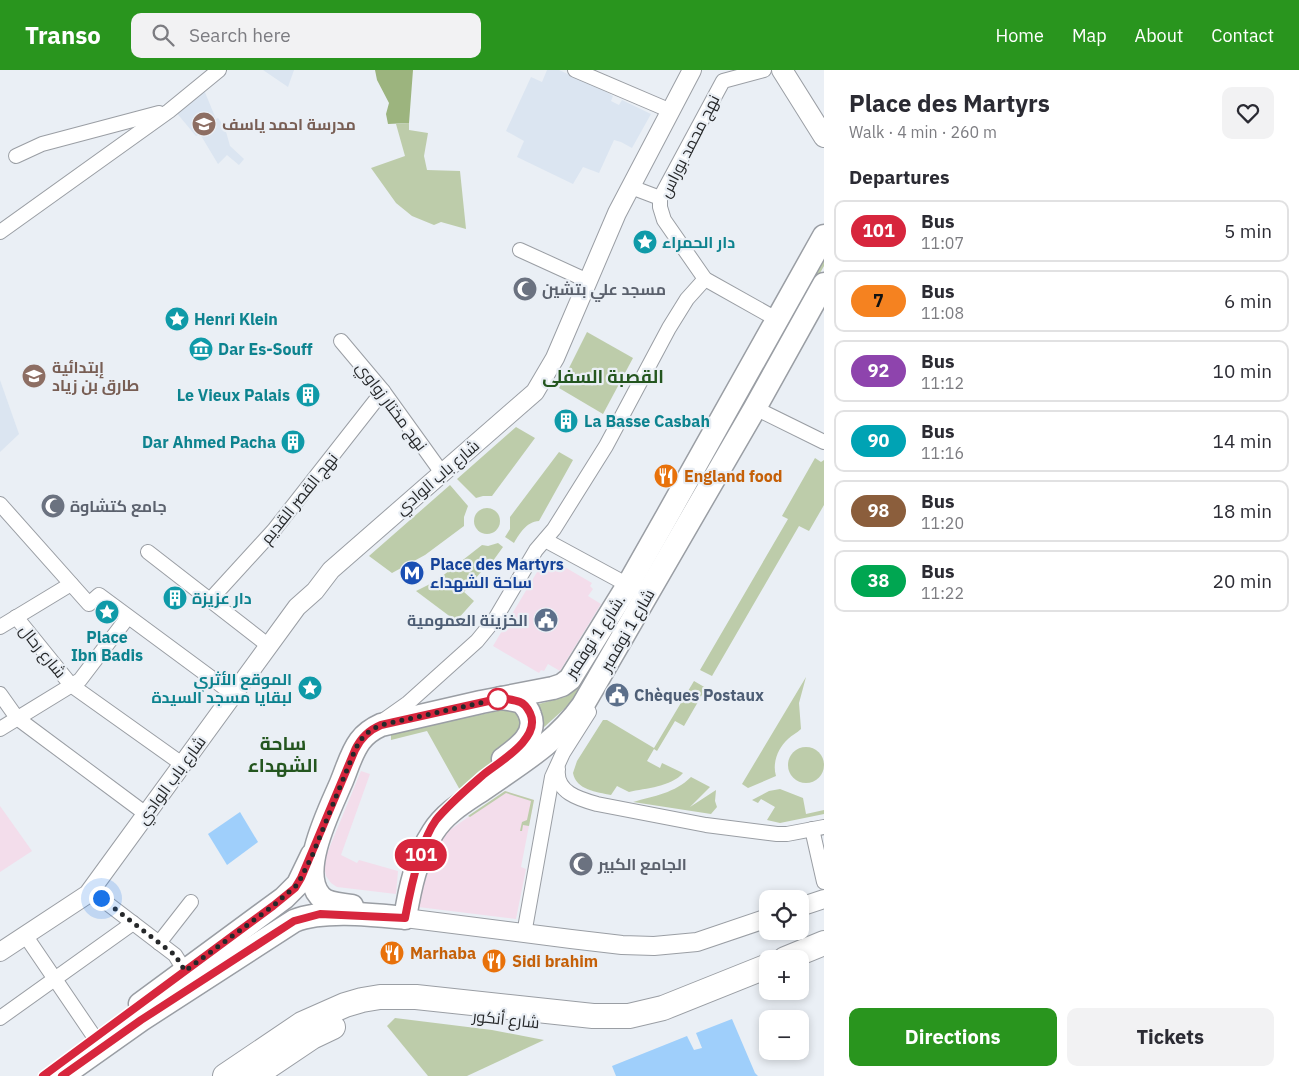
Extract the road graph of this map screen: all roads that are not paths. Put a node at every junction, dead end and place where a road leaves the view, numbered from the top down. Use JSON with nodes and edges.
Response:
{"nodes":[{"id":1,"x":220,"y":70,"type":"edge"},
{"id":2,"x":575,"y":70,"type":"edge"},
{"id":3,"x":692,"y":70,"type":"edge"},
{"id":4,"x":764,"y":70,"type":"edge"},
{"id":5,"x":782,"y":70,"type":"edge"},
{"id":6,"x":168,"y":111,"type":"junction"},
{"id":7,"x":671,"y":112,"type":"junction"},
{"id":8,"x":824,"y":137,"type":"edge"},
{"id":9,"x":16,"y":156,"type":"dead end"},
{"id":10,"x":631,"y":187,"type":"junction"},
{"id":11,"x":660,"y":198,"type":"junction"},
{"id":12,"x":0,"y":232,"type":"edge"},
{"id":13,"x":824,"y":236,"type":"edge"},
{"id":14,"x":520,"y":250,"type":"dead end"},
{"id":15,"x":704,"y":279,"type":"junction"},
{"id":16,"x":588,"y":282,"type":"junction"},
{"id":17,"x":824,"y":284,"type":"edge"},
{"id":18,"x":778,"y":320,"type":"junction"},
{"id":19,"x":341,"y":341,"type":"dead end"},
{"id":20,"x":383,"y":392,"type":"junction"},
{"id":21,"x":751,"y":416,"type":"junction"},
{"id":22,"x":824,"y":442,"type":"edge"},
{"id":23,"x":442,"y":473,"type":"junction"},
{"id":24,"x":0,"y":504,"type":"edge"},
{"id":25,"x":545,"y":540,"type":"junction"},
{"id":26,"x":148,"y":552,"type":"dead end"},
{"id":27,"x":71,"y":584,"type":"junction"},
{"id":28,"x":628,"y":585,"type":"junction"},
{"id":29,"x":210,"y":600,"type":"junction"},
{"id":30,"x":16,"y":617,"type":"junction"},
{"id":31,"x":128,"y":617,"type":"junction"},
{"id":32,"x":0,"y":627,"type":"edge"},
{"id":33,"x":626,"y":630,"type":"junction"},
{"id":34,"x":269,"y":646,"type":"junction"},
{"id":35,"x":71,"y":685,"type":"junction"},
{"id":36,"x":0,"y":694,"type":"edge"},
{"id":37,"x":233,"y":694,"type":"junction"},
{"id":38,"x":491,"y":700,"type":"junction"},
{"id":39,"x":17,"y":718,"type":"junction"},
{"id":40,"x":374,"y":728,"type":"junction"},
{"id":41,"x":0,"y":729,"type":"edge"},
{"id":42,"x":563,"y":753,"type":"junction"},
{"id":43,"x":182,"y":764,"type":"junction"},
{"id":44,"x":146,"y":814,"type":"junction"},
{"id":45,"x":818,"y":828,"type":"edge"},
{"id":46,"x":318,"y":838,"type":"junction"},
{"id":47,"x":422,"y":852,"type":"junction"},
{"id":48,"x":824,"y":882,"type":"edge"},
{"id":49,"x":91,"y":891,"type":"junction"},
{"id":50,"x":824,"y":899,"type":"edge"},
{"id":51,"x":191,"y":902,"type":"dead end"},
{"id":52,"x":809,"y":904,"type":"edge"},
{"id":53,"x":377,"y":916,"type":"junction"},
{"id":54,"x":405,"y":918,"type":"junction"},
{"id":55,"x":759,"y":921,"type":"edge"},
{"id":56,"x":133,"y":923,"type":"junction"},
{"id":57,"x":524,"y":934,"type":"junction"},
{"id":58,"x":25,"y":935,"type":"junction"},
{"id":59,"x":159,"y":943,"type":"junction"},
{"id":60,"x":824,"y":943,"type":"edge"},
{"id":61,"x":807,"y":950,"type":"edge"},
{"id":62,"x":0,"y":952,"type":"edge"},
{"id":63,"x":824,"y":957,"type":"edge"},
{"id":64,"x":809,"y":963,"type":"edge"},
{"id":65,"x":759,"y":970,"type":"edge"},
{"id":66,"x":192,"y":977,"type":"junction"},
{"id":67,"x":54,"y":979,"type":"junction"},
{"id":68,"x":759,"y":982,"type":"edge"},
{"id":69,"x":0,"y":1018,"type":"edge"},
{"id":70,"x":95,"y":1038,"type":"junction"},
{"id":71,"x":43,"y":1076,"type":"edge"},
{"id":72,"x":62,"y":1076,"type":"edge"},
{"id":73,"x":224,"y":1076,"type":"edge"},
{"id":74,"x":254,"y":1076,"type":"edge"}],
"edges":[{"from":1,"to":6,"type":"street"},
{"from":2,"to":7,"type":"street"},
{"from":3,"to":7,"type":"street","name":"شارع باب الوادي"},
{"from":4,"to":11,"type":"street","name":"نهج محمد بوراس"},
{"from":5,"to":8,"type":"main road"},
{"from":6,"to":9,"type":"street"},
{"from":6,"to":12,"type":"street"},
{"from":7,"to":10,"type":"street","name":"شارع باب الوادي"},
{"from":10,"to":11,"type":"street"},
{"from":10,"to":16,"type":"street","name":"شارع باب الوادي"},
{"from":11,"to":15,"type":"street","name":"نهج محمد بوراس"},
{"from":13,"to":18,"type":"main road","name":"شارع 1 نوفمبر."},
{"from":14,"to":16,"type":"street"},
{"from":15,"to":18,"type":"street","name":"نهج محمد بوراس"},
{"from":15,"to":25,"type":"street"},
{"from":16,"to":23,"type":"street","name":"شارع باب الوادي"},
{"from":17,"to":21,"type":"main road","name":"شارع 1 نوفمبر"},
{"from":18,"to":28,"type":"main road","name":"شارع 1 نوفمبر."},
{"from":19,"to":20,"type":"street","name":"نهج مختار زواوي"},
{"from":20,"to":23,"type":"street","name":"نهج مختار زواوي"},
{"from":20,"to":29,"type":"street","name":"نهج القصر القديم"},
{"from":21,"to":22,"type":"street"},
{"from":21,"to":33,"type":"main road","name":"شارع 1 نوفمبر"},
{"from":23,"to":34,"type":"street","name":"شارع باب الوادي"},
{"from":24,"to":27,"type":"street"},
{"from":25,"to":28,"type":"street"},
{"from":25,"to":40,"type":"street"},
{"from":26,"to":29,"type":"street"},
{"from":27,"to":30,"type":"street"},
{"from":27,"to":31,"type":"street"},
{"from":28,"to":38,"type":"main road","name":"شارع 1 نوفمبر."},
{"from":29,"to":34,"type":"street"},
{"from":30,"to":32,"type":"street"},
{"from":30,"to":35,"type":"street","name":"شارع رحال"},
{"from":31,"to":35,"type":"street"},
{"from":31,"to":37,"type":"street"},
{"from":33,"to":42,"type":"street"},
{"from":33,"to":47,"type":"main road","name":"شارع 1 نوفمبر"},
{"from":34,"to":37,"type":"street","name":"شارع باب الوادي"},
{"from":35,"to":39,"type":"street"},
{"from":35,"to":43,"type":"street","name":"شارع رحال"},
{"from":36,"to":39,"type":"street"},
{"from":37,"to":43,"type":"street","name":"شارع باب الوادي"},
{"from":38,"to":40,"type":"main road"},
{"from":38,"to":47,"type":"main road"},
{"from":39,"to":41,"type":"street"},
{"from":39,"to":44,"type":"street"},
{"from":40,"to":46,"type":"main road"},
{"from":42,"to":45,"type":"street"},
{"from":42,"to":57,"type":"street"},
{"from":43,"to":44,"type":"street","name":"شارع باب الوادي"},
{"from":44,"to":49,"type":"street","name":"شارع باب الوادي"},
{"from":45,"to":48,"type":"street"},
{"from":46,"to":53,"type":"main road"},
{"from":46,"to":66,"type":"main road"},
{"from":47,"to":54,"type":"main road"},
{"from":49,"to":56,"type":"street"},
{"from":49,"to":58,"type":"street","name":"شارع باب الوادي"},
{"from":50,"to":52,"type":"street"},
{"from":51,"to":59,"type":"street"},
{"from":53,"to":54,"type":"main road"},
{"from":53,"to":66,"type":"main road"},
{"from":54,"to":57,"type":"street"},
{"from":55,"to":57,"type":"street"},
{"from":56,"to":59,"type":"street"},
{"from":56,"to":67,"type":"street"},
{"from":58,"to":62,"type":"street","name":"شارع باب الوادي"},
{"from":58,"to":67,"type":"street"},
{"from":59,"to":66,"type":"street"},
{"from":60,"to":61,"type":"highway"},
{"from":63,"to":64,"type":"highway"},
{"from":65,"to":73,"type":"highway"},
{"from":66,"to":70,"type":"main road"},
{"from":66,"to":72,"type":"main road"},
{"from":67,"to":69,"type":"street"},
{"from":67,"to":70,"type":"street"},
{"from":68,"to":74,"type":"highway","name":"شارع أنكور"},
{"from":70,"to":71,"type":"main road"}]}
